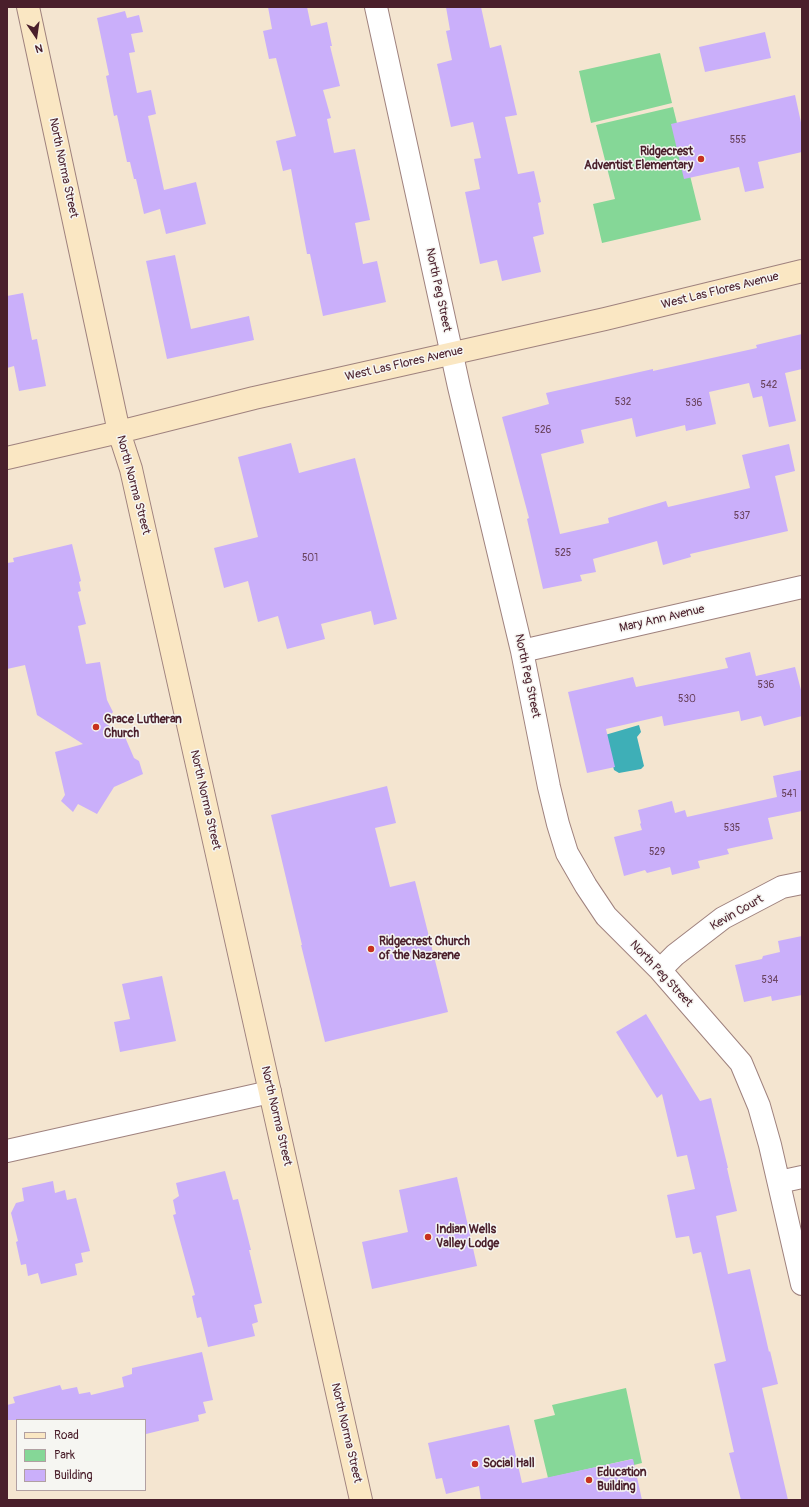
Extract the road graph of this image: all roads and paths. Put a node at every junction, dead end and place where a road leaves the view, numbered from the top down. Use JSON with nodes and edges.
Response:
{"nodes":[{"id":1,"x":28,"y":7,"type":"edge"},
{"id":2,"x":376,"y":7,"type":"edge"},
{"id":3,"x":802,"y":271,"type":"edge"},
{"id":4,"x":452,"y":353,"type":"junction"},
{"id":5,"x":119,"y":432,"type":"junction"},
{"id":6,"x":7,"y":458,"type":"edge"},
{"id":7,"x":802,"y":587,"type":"edge"},
{"id":8,"x":522,"y":651,"type":"junction"},
{"id":9,"x":802,"y":883,"type":"edge"},
{"id":10,"x":660,"y":970,"type":"junction"},
{"id":11,"x":270,"y":1092,"type":"junction"},
{"id":12,"x":7,"y":1151,"type":"edge"},
{"id":13,"x":802,"y":1177,"type":"edge"},
{"id":14,"x":779,"y":1182,"type":"junction"},
{"id":15,"x":802,"y":1284,"type":"edge"},
{"id":16,"x":361,"y":1500,"type":"edge"}],
"edges":[{"from":1,"to":5,"type":"main road","name":"North Norma Street"},
{"from":2,"to":4,"type":"street","name":"North Peg Street"},
{"from":3,"to":4,"type":"main road","name":"West Las Flores Avenue"},
{"from":4,"to":5,"type":"main road","name":"West Las Flores Avenue"},
{"from":4,"to":8,"type":"street","name":"North Peg Street"},
{"from":5,"to":6,"type":"main road","name":"West Las Flores Avenue"},
{"from":5,"to":11,"type":"main road","name":"North Norma Street"},
{"from":7,"to":8,"type":"street","name":"Mary Ann Avenue"},
{"from":8,"to":10,"type":"street","name":"North Peg Street"},
{"from":9,"to":10,"type":"street","name":"Kevin Court"},
{"from":10,"to":14,"type":"street","name":"North Peg Street"},
{"from":11,"to":12,"type":"street"},
{"from":11,"to":16,"type":"main road","name":"North Norma Street"},
{"from":13,"to":14,"type":"street"},
{"from":14,"to":15,"type":"street","name":"North Peg Street"}]}
